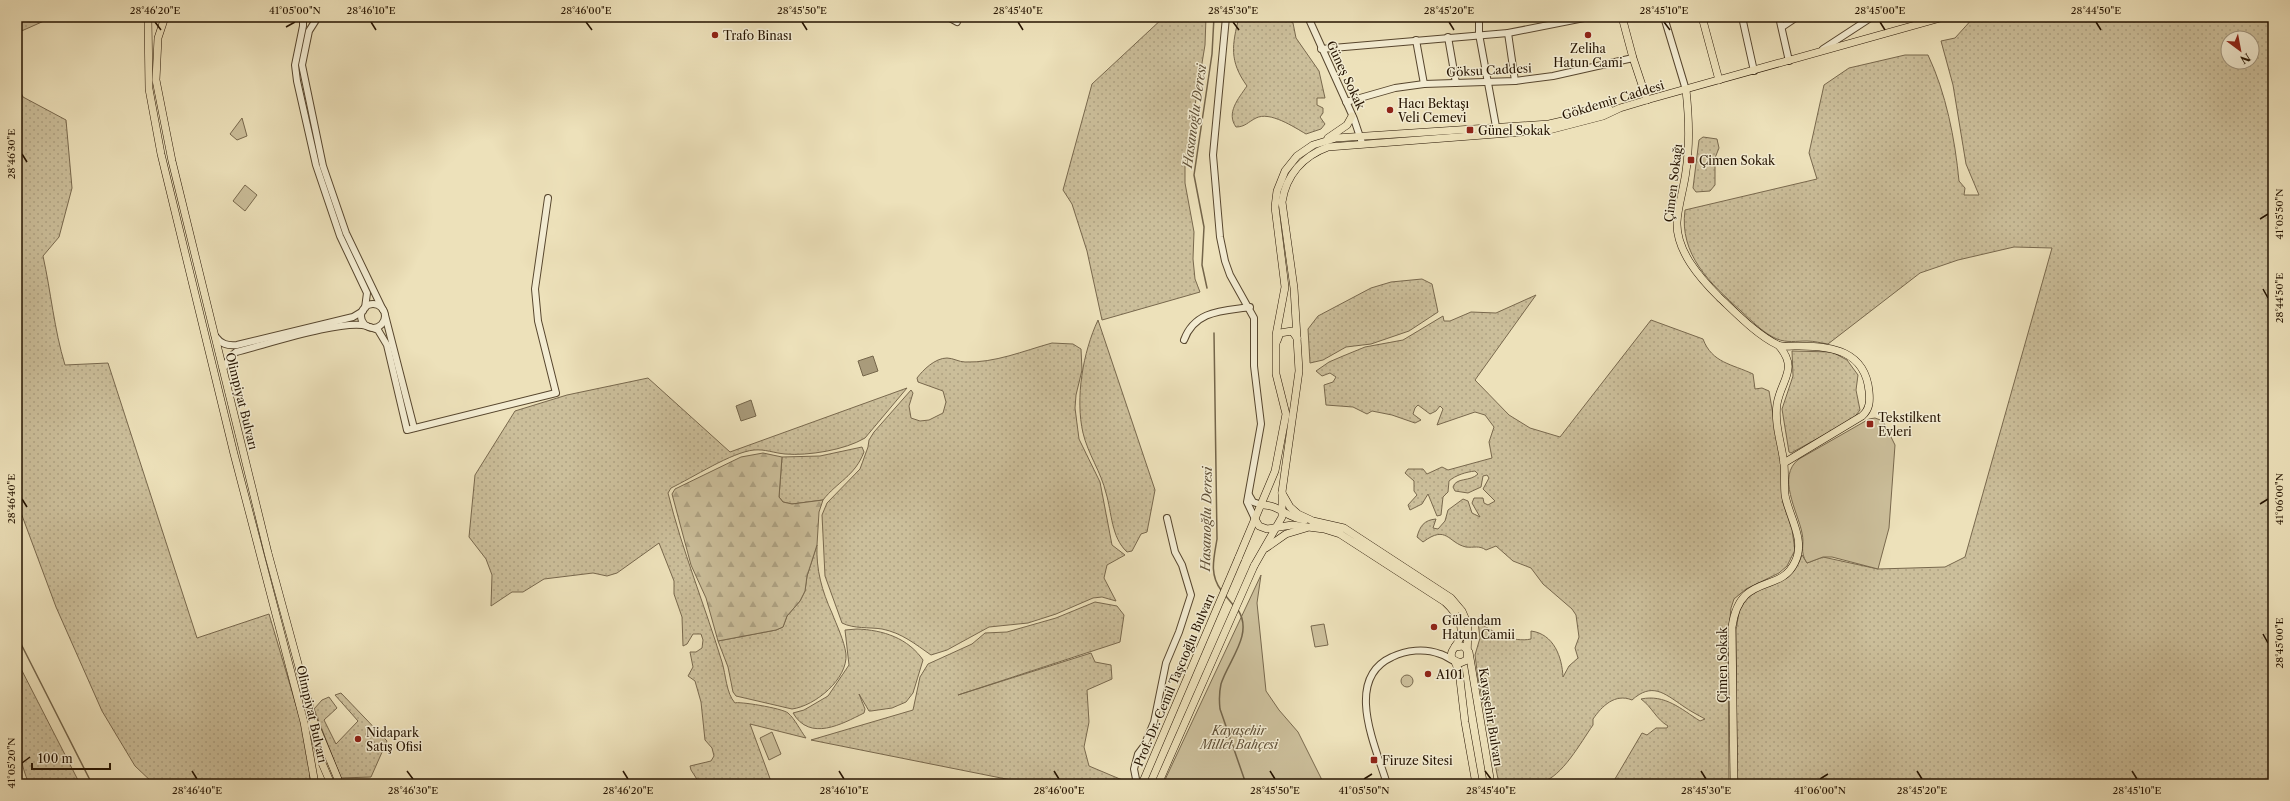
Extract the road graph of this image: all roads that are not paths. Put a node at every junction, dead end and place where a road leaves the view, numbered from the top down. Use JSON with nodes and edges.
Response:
{"nodes":[{"id":1,"x":148,"y":17,"type":"edge"},
{"id":2,"x":165,"y":17,"type":"edge"},
{"id":3,"x":303,"y":17,"type":"edge"},
{"id":4,"x":948,"y":17,"type":"edge"},
{"id":5,"x":1226,"y":17,"type":"edge"},
{"id":6,"x":1308,"y":17,"type":"edge"},
{"id":7,"x":1479,"y":17,"type":"edge"},
{"id":8,"x":1589,"y":17,"type":"edge"},
{"id":9,"x":1622,"y":17,"type":"edge"},
{"id":10,"x":1664,"y":17,"type":"edge"},
{"id":11,"x":1702,"y":17,"type":"edge"},
{"id":12,"x":1742,"y":17,"type":"edge"},
{"id":13,"x":1779,"y":17,"type":"edge"},
{"id":14,"x":1797,"y":17,"type":"edge"},
{"id":15,"x":1872,"y":17,"type":"edge"},
{"id":16,"x":1944,"y":17,"type":"edge"},
{"id":17,"x":319,"y":18,"type":"edge"},
{"id":18,"x":1565,"y":20,"type":"edge"},
{"id":19,"x":957,"y":22,"type":"dead end"},
{"id":20,"x":1782,"y":27,"type":"junction"},
{"id":21,"x":1508,"y":33,"type":"junction"},
{"id":22,"x":1479,"y":34,"type":"junction"},
{"id":23,"x":1448,"y":37,"type":"junction"},
{"id":24,"x":1416,"y":40,"type":"junction"},
{"id":25,"x":1321,"y":49,"type":"junction"},
{"id":26,"x":1818,"y":52,"type":"junction"},
{"id":27,"x":1633,"y":58,"type":"junction"},
{"id":28,"x":1789,"y":61,"type":"junction"},
{"id":29,"x":1754,"y":71,"type":"junction"},
{"id":30,"x":1487,"y":80,"type":"junction"},
{"id":31,"x":1515,"y":80,"type":"junction"},
{"id":32,"x":1719,"y":80,"type":"junction"},
{"id":33,"x":1456,"y":83,"type":"junction"},
{"id":34,"x":1424,"y":84,"type":"junction"},
{"id":35,"x":1686,"y":90,"type":"junction"},
{"id":36,"x":1647,"y":100,"type":"junction"},
{"id":37,"x":1346,"y":102,"type":"junction"},
{"id":38,"x":1352,"y":116,"type":"junction"},
{"id":39,"x":1496,"y":130,"type":"junction"},
{"id":40,"x":1361,"y":139,"type":"junction"},
{"id":41,"x":1323,"y":141,"type":"junction"},
{"id":42,"x":548,"y":198,"type":"dead end"},
{"id":43,"x":1250,"y":308,"type":"junction"},
{"id":44,"x":364,"y":309,"type":"junction"},
{"id":45,"x":384,"y":313,"type":"junction"},
{"id":46,"x":369,"y":327,"type":"junction"},
{"id":47,"x":215,"y":336,"type":"junction"},
{"id":48,"x":1184,"y":340,"type":"dead end"},
{"id":49,"x":1298,"y":342,"type":"junction"},
{"id":50,"x":1779,"y":346,"type":"junction"},
{"id":51,"x":1276,"y":358,"type":"junction"},
{"id":52,"x":223,"y":369,"type":"junction"},
{"id":53,"x":414,"y":428,"type":"junction"},
{"id":54,"x":1784,"y":463,"type":"junction"},
{"id":55,"x":1282,"y":492,"type":"junction"},
{"id":56,"x":1249,"y":495,"type":"junction"},
{"id":57,"x":1262,"y":505,"type":"junction"},
{"id":58,"x":1282,"y":512,"type":"junction"},
{"id":59,"x":1167,"y":518,"type":"dead end"},
{"id":60,"x":1255,"y":519,"type":"junction"},
{"id":61,"x":1313,"y":524,"type":"junction"},
{"id":62,"x":1276,"y":526,"type":"junction"},
{"id":63,"x":1264,"y":549,"type":"junction"},
{"id":64,"x":1455,"y":647,"type":"junction"},
{"id":65,"x":1439,"y":653,"type":"junction"},
{"id":66,"x":1469,"y":654,"type":"junction"},
{"id":67,"x":1454,"y":662,"type":"junction"},
{"id":68,"x":311,"y":711,"type":"junction"},
{"id":69,"x":315,"y":784,"type":"edge"},
{"id":70,"x":331,"y":784,"type":"edge"},
{"id":71,"x":340,"y":784,"type":"edge"},
{"id":72,"x":1137,"y":784,"type":"edge"},
{"id":73,"x":1142,"y":784,"type":"edge"},
{"id":74,"x":1158,"y":784,"type":"edge"},
{"id":75,"x":1387,"y":784,"type":"edge"},
{"id":76,"x":1476,"y":784,"type":"edge"},
{"id":77,"x":1491,"y":784,"type":"edge"},
{"id":78,"x":1734,"y":784,"type":"edge"}],
"edges":[{"from":1,"to":69,"type":"main road","name":"Olimpiyat Bulvarı"},
{"from":2,"to":47,"type":"main road","name":"Olimpiyat Bulvarı"},
{"from":3,"to":17,"type":"street"},
{"from":3,"to":44,"type":"street"},
{"from":4,"to":19,"type":"street"},
{"from":5,"to":43,"type":"street"},
{"from":6,"to":25,"type":"street","name":"Güneş Sokak"},
{"from":7,"to":22,"type":"street"},
{"from":8,"to":18,"type":"street"},
{"from":9,"to":27,"type":"main road"},
{"from":10,"to":35,"type":"street","name":"Çimen Sokağı"},
{"from":11,"to":32,"type":"main road"},
{"from":12,"to":29,"type":"street"},
{"from":13,"to":20,"type":"street"},
{"from":14,"to":20,"type":"street"},
{"from":15,"to":26,"type":"street","name":"Gökdemir Caddesi"},
{"from":16,"to":26,"type":"main road","name":"Gökdemir Caddesi"},
{"from":17,"to":45,"type":"street"},
{"from":18,"to":21,"type":"street"},
{"from":20,"to":28,"type":"street"},
{"from":21,"to":22,"type":"street"},
{"from":21,"to":31,"type":"street"},
{"from":22,"to":23,"type":"street"},
{"from":22,"to":30,"type":"street"},
{"from":23,"to":24,"type":"street"},
{"from":23,"to":33,"type":"street"},
{"from":24,"to":25,"type":"street"},
{"from":24,"to":34,"type":"street"},
{"from":25,"to":37,"type":"street","name":"Güneş Sokak"},
{"from":26,"to":28,"type":"main road","name":"Gökdemir Caddesi"},
{"from":27,"to":31,"type":"street","name":"Göksu Caddesi"},
{"from":27,"to":36,"type":"main road"},
{"from":28,"to":29,"type":"main road","name":"Gökdemir Caddesi"},
{"from":29,"to":32,"type":"main road","name":"Gökdemir Caddesi"},
{"from":30,"to":31,"type":"street","name":"Göksu Caddesi"},
{"from":30,"to":33,"type":"street","name":"Göksu Caddesi"},
{"from":30,"to":39,"type":"street"},
{"from":32,"to":35,"type":"main road","name":"Gökdemir Caddesi"},
{"from":33,"to":34,"type":"street","name":"Göksu Caddesi"},
{"from":34,"to":37,"type":"street","name":"Göksu Caddesi"},
{"from":35,"to":36,"type":"main road","name":"Gökdemir Caddesi"},
{"from":35,"to":50,"type":"main road","name":"Çimen Sokağı"},
{"from":36,"to":39,"type":"main road","name":"Gökdemir Caddesi"},
{"from":37,"to":38,"type":"street","name":"Güneş Sokak"},
{"from":38,"to":40,"type":"street","name":"Güneş Sokak"},
{"from":38,"to":41,"type":"main road"},
{"from":39,"to":40,"type":"main road","name":"Gökdemir Caddesi"},
{"from":40,"to":41,"type":"main road"},
{"from":40,"to":49,"type":"main road"},
{"from":41,"to":51,"type":"main road"},
{"from":42,"to":53,"type":"street"},
{"from":43,"to":48,"type":"street"},
{"from":43,"to":56,"type":"street"},
{"from":44,"to":45,"type":"street"},
{"from":44,"to":46,"type":"street"},
{"from":44,"to":47,"type":"street"},
{"from":45,"to":46,"type":"street"},
{"from":45,"to":53,"type":"street"},
{"from":46,"to":52,"type":"street"},
{"from":46,"to":53,"type":"street"},
{"from":47,"to":52,"type":"main road","name":"Olimpiyat Bulvarı"},
{"from":49,"to":51,"type":"main road"},
{"from":49,"to":55,"type":"main road"},
{"from":50,"to":54,"type":"main road","name":"Çimen Sokak"},
{"from":50,"to":54,"type":"main road"},
{"from":51,"to":57,"type":"main road"},
{"from":52,"to":68,"type":"main road","name":"Olimpiyat Bulvarı"},
{"from":54,"to":78,"type":"main road","name":"Çimen Sokak"},
{"from":55,"to":58,"type":"main road"},
{"from":55,"to":61,"type":"main road"},
{"from":56,"to":57,"type":"street"},
{"from":56,"to":60,"type":"street"},
{"from":57,"to":58,"type":"main road"},
{"from":57,"to":60,"type":"main road"},
{"from":58,"to":61,"type":"main road"},
{"from":58,"to":62,"type":"main road"},
{"from":59,"to":72,"type":"street"},
{"from":60,"to":62,"type":"main road"},
{"from":60,"to":73,"type":"main road","name":"Prof. Dr. Cemil Taşcıoğlu Bulvarı","bridge":true},
{"from":61,"to":62,"type":"main road"},
{"from":61,"to":63,"type":"main road"},
{"from":61,"to":64,"type":"main road"},
{"from":61,"to":66,"type":"main road","name":"Kayaşehir Bulvarı"},
{"from":62,"to":63,"type":"main road"},
{"from":63,"to":74,"type":"main road","bridge":true},
{"from":64,"to":65,"type":"street"},
{"from":64,"to":66,"type":"main road"},
{"from":64,"to":67,"type":"main road"},
{"from":65,"to":67,"type":"street"},
{"from":65,"to":75,"type":"street"},
{"from":66,"to":67,"type":"main road"},
{"from":66,"to":77,"type":"main road","name":"Kayaşehir Bulvarı"},
{"from":67,"to":76,"type":"main road","name":"Kayaşehir Bulvarı"},
{"from":68,"to":70,"type":"main road"},
{"from":68,"to":71,"type":"main road","name":"Olimpiyat Bulvarı"}]}
